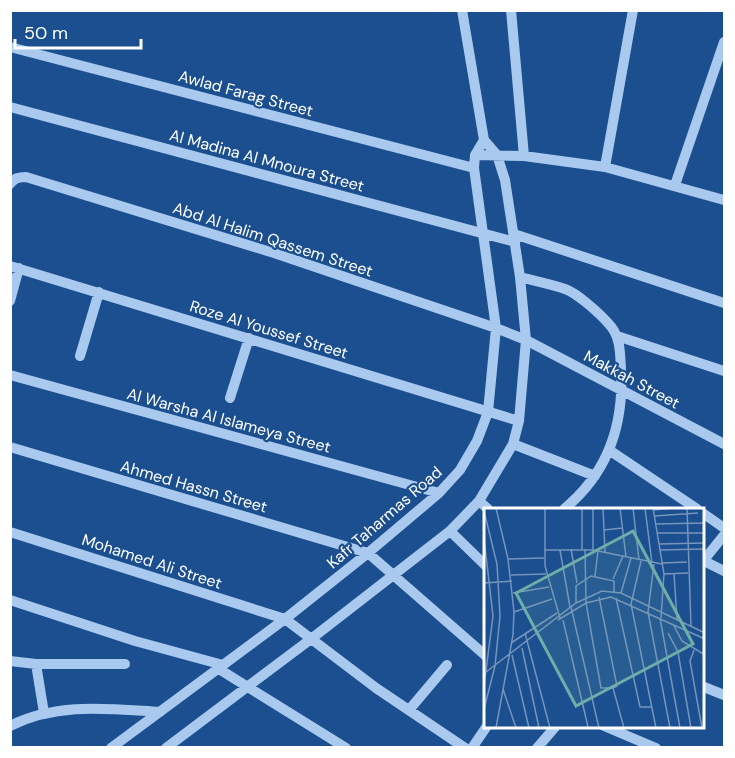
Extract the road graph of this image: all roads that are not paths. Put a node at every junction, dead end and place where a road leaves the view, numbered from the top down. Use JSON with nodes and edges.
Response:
{"nodes":[{"id":1,"x":462,"y":10,"type":"edge"},
{"id":2,"x":511,"y":10,"type":"edge"},
{"id":3,"x":633,"y":10,"type":"edge"},
{"id":4,"x":724,"y":42,"type":"edge"},
{"id":5,"x":10,"y":47,"type":"edge"},
{"id":6,"x":10,"y":107,"type":"edge"},
{"id":7,"x":484,"y":140,"type":"junction"},
{"id":8,"x":475,"y":155,"type":"junction"},
{"id":9,"x":497,"y":155,"type":"junction"},
{"id":10,"x":524,"y":156,"type":"junction"},
{"id":11,"x":605,"y":167,"type":"junction"},
{"id":12,"x":474,"y":168,"type":"junction"},
{"id":13,"x":10,"y":184,"type":"edge"},
{"id":14,"x":675,"y":185,"type":"junction"},
{"id":15,"x":724,"y":200,"type":"edge"},
{"id":16,"x":483,"y":233,"type":"junction"},
{"id":17,"x":515,"y":238,"type":"junction"},
{"id":18,"x":15,"y":267,"type":"edge"},
{"id":19,"x":520,"y":277,"type":"junction"},
{"id":20,"x":99,"y":292,"type":"junction"},
{"id":21,"x":10,"y":301,"type":"edge"},
{"id":22,"x":724,"y":303,"type":"edge"},
{"id":23,"x":496,"y":328,"type":"junction"},
{"id":24,"x":617,"y":336,"type":"junction"},
{"id":25,"x":249,"y":338,"type":"junction"},
{"id":26,"x":526,"y":340,"type":"junction"},
{"id":27,"x":80,"y":356,"type":"dead end"},
{"id":28,"x":724,"y":371,"type":"edge"},
{"id":29,"x":10,"y":375,"type":"edge"},
{"id":30,"x":622,"y":391,"type":"junction"},
{"id":31,"x":231,"y":398,"type":"dead end"},
{"id":32,"x":488,"y":412,"type":"junction"},
{"id":33,"x":519,"y":421,"type":"junction"},
{"id":34,"x":513,"y":444,"type":"junction"},
{"id":35,"x":724,"y":444,"type":"edge"},
{"id":36,"x":10,"y":447,"type":"edge"},
{"id":37,"x":609,"y":450,"type":"junction"},
{"id":38,"x":595,"y":476,"type":"junction"},
{"id":39,"x":439,"y":494,"type":"junction"},
{"id":40,"x":479,"y":501,"type":"junction"},
{"id":41,"x":487,"y":508,"type":"edge"},
{"id":42,"x":565,"y":508,"type":"edge"},
{"id":43,"x":696,"y":508,"type":"edge"},
{"id":44,"x":705,"y":515,"type":"edge"},
{"id":45,"x":724,"y":528,"type":"edge"},
{"id":46,"x":450,"y":531,"type":"junction"},
{"id":47,"x":10,"y":532,"type":"edge"},
{"id":48,"x":724,"y":535,"type":"edge"},
{"id":49,"x":368,"y":553,"type":"junction"},
{"id":50,"x":705,"y":560,"type":"edge"},
{"id":51,"x":705,"y":562,"type":"edge"},
{"id":52,"x":484,"y":564,"type":"edge"},
{"id":53,"x":724,"y":571,"type":"edge"},
{"id":54,"x":393,"y":574,"type":"junction"},
{"id":55,"x":10,"y":600,"type":"edge"},
{"id":56,"x":285,"y":619,"type":"junction"},
{"id":57,"x":311,"y":639,"type":"junction"},
{"id":58,"x":484,"y":654,"type":"edge"},
{"id":59,"x":10,"y":661,"type":"edge"},
{"id":60,"x":36,"y":664,"type":"junction"},
{"id":61,"x":125,"y":664,"type":"dead end"},
{"id":62,"x":447,"y":665,"type":"dead end"},
{"id":63,"x":221,"y":667,"type":"junction"},
{"id":64,"x":246,"y":686,"type":"junction"},
{"id":65,"x":705,"y":687,"type":"edge"},
{"id":66,"x":724,"y":695,"type":"edge"},
{"id":67,"x":408,"y":710,"type":"junction"},
{"id":68,"x":160,"y":711,"type":"junction"},
{"id":69,"x":44,"y":712,"type":"junction"},
{"id":70,"x":10,"y":726,"type":"edge"},
{"id":71,"x":486,"y":728,"type":"edge"},
{"id":72,"x":554,"y":728,"type":"edge"},
{"id":73,"x":608,"y":728,"type":"edge"},
{"id":74,"x":111,"y":747,"type":"edge"},
{"id":75,"x":170,"y":747,"type":"edge"},
{"id":76,"x":346,"y":747,"type":"edge"},
{"id":77,"x":465,"y":747,"type":"edge"},
{"id":78,"x":472,"y":747,"type":"edge"},
{"id":79,"x":537,"y":747,"type":"edge"},
{"id":80,"x":656,"y":747,"type":"edge"}],
"edges":[{"from":1,"to":7,"type":"street"},
{"from":2,"to":10,"type":"street"},
{"from":3,"to":11,"type":"street"},
{"from":4,"to":14,"type":"street"},
{"from":5,"to":12,"type":"street","name":"Awlad Farag Street"},
{"from":6,"to":16,"type":"street","name":"Al Madina Al Mnoura Street"},
{"from":7,"to":8,"type":"street","name":"Kafr Taharmas Road"},
{"from":7,"to":9,"type":"street"},
{"from":8,"to":9,"type":"street"},
{"from":8,"to":12,"type":"street","name":"Kafr Taharmas Road"},
{"from":9,"to":10,"type":"street"},
{"from":9,"to":17,"type":"street"},
{"from":10,"to":11,"type":"street"},
{"from":11,"to":14,"type":"street"},
{"from":12,"to":16,"type":"street","name":"Kafr Taharmas Road"},
{"from":13,"to":23,"type":"street","name":"Abd Al Halim Qassem Street"},
{"from":14,"to":15,"type":"street"},
{"from":16,"to":17,"type":"street","name":"Al Madina Al Mnoura Street"},
{"from":16,"to":23,"type":"street","name":"Kafr Taharmas Road"},
{"from":17,"to":19,"type":"street"},
{"from":17,"to":22,"type":"street","name":"Al Madina Al Mnoura Street"},
{"from":18,"to":20,"type":"street","name":"Roze Al Youssef Street"},
{"from":18,"to":21,"type":"street"},
{"from":19,"to":24,"type":"street"},
{"from":19,"to":26,"type":"street"},
{"from":20,"to":25,"type":"street","name":"Roze Al Youssef Street"},
{"from":20,"to":27,"type":"street"},
{"from":23,"to":26,"type":"street","name":"Abd Al Halim Qassem Street"},
{"from":23,"to":32,"type":"street","name":"Kafr Taharmas Road"},
{"from":24,"to":28,"type":"street"},
{"from":24,"to":30,"type":"street"},
{"from":25,"to":31,"type":"street"},
{"from":25,"to":32,"type":"street","name":"Roze Al Youssef Street"},
{"from":26,"to":30,"type":"street","name":"Makkah Street"},
{"from":26,"to":33,"type":"street"},
{"from":29,"to":39,"type":"street","name":"Al Warsha Al Islameya Street"},
{"from":30,"to":35,"type":"street","name":"Makkah Street"},
{"from":30,"to":37,"type":"street"},
{"from":32,"to":33,"type":"street","name":"Roze Al Youssef Street"},
{"from":32,"to":39,"type":"street","name":"Kafr Taharmas Road"},
{"from":33,"to":34,"type":"street"},
{"from":34,"to":38,"type":"street"},
{"from":34,"to":40,"type":"street"},
{"from":36,"to":49,"type":"street","name":"Ahmed Hassn Street"},
{"from":37,"to":38,"type":"street"},
{"from":37,"to":43,"type":"street"},
{"from":38,"to":42,"type":"street"},
{"from":39,"to":49,"type":"street","name":"Kafr Taharmas Road"},
{"from":40,"to":41,"type":"street"},
{"from":40,"to":46,"type":"street"},
{"from":44,"to":45,"type":"street"},
{"from":46,"to":52,"type":"street"},
{"from":46,"to":54,"type":"street"},
{"from":47,"to":56,"type":"street","name":"Mohamed Ali Street"},
{"from":48,"to":50,"type":"street"},
{"from":49,"to":54,"type":"street"},
{"from":49,"to":56,"type":"street","name":"Kafr Taharmas Road"},
{"from":51,"to":53,"type":"street"},
{"from":54,"to":57,"type":"street"},
{"from":54,"to":58,"type":"street"},
{"from":55,"to":63,"type":"street"},
{"from":56,"to":57,"type":"street"},
{"from":56,"to":63,"type":"street","name":"Kafr Taharmas Road"},
{"from":57,"to":64,"type":"street"},
{"from":57,"to":67,"type":"street"},
{"from":59,"to":60,"type":"street"},
{"from":60,"to":61,"type":"street"},
{"from":60,"to":69,"type":"street"},
{"from":62,"to":67,"type":"street"},
{"from":63,"to":64,"type":"street"},
{"from":63,"to":68,"type":"street","name":"Kafr Taharmas Road"},
{"from":64,"to":75,"type":"street"},
{"from":64,"to":76,"type":"street"},
{"from":65,"to":66,"type":"street"},
{"from":67,"to":77,"type":"street"},
{"from":68,"to":69,"type":"street"},
{"from":68,"to":74,"type":"street","name":"Kafr Taharmas Road"},
{"from":69,"to":70,"type":"street"},
{"from":71,"to":78,"type":"street"},
{"from":72,"to":79,"type":"street"},
{"from":73,"to":80,"type":"street"}]}
